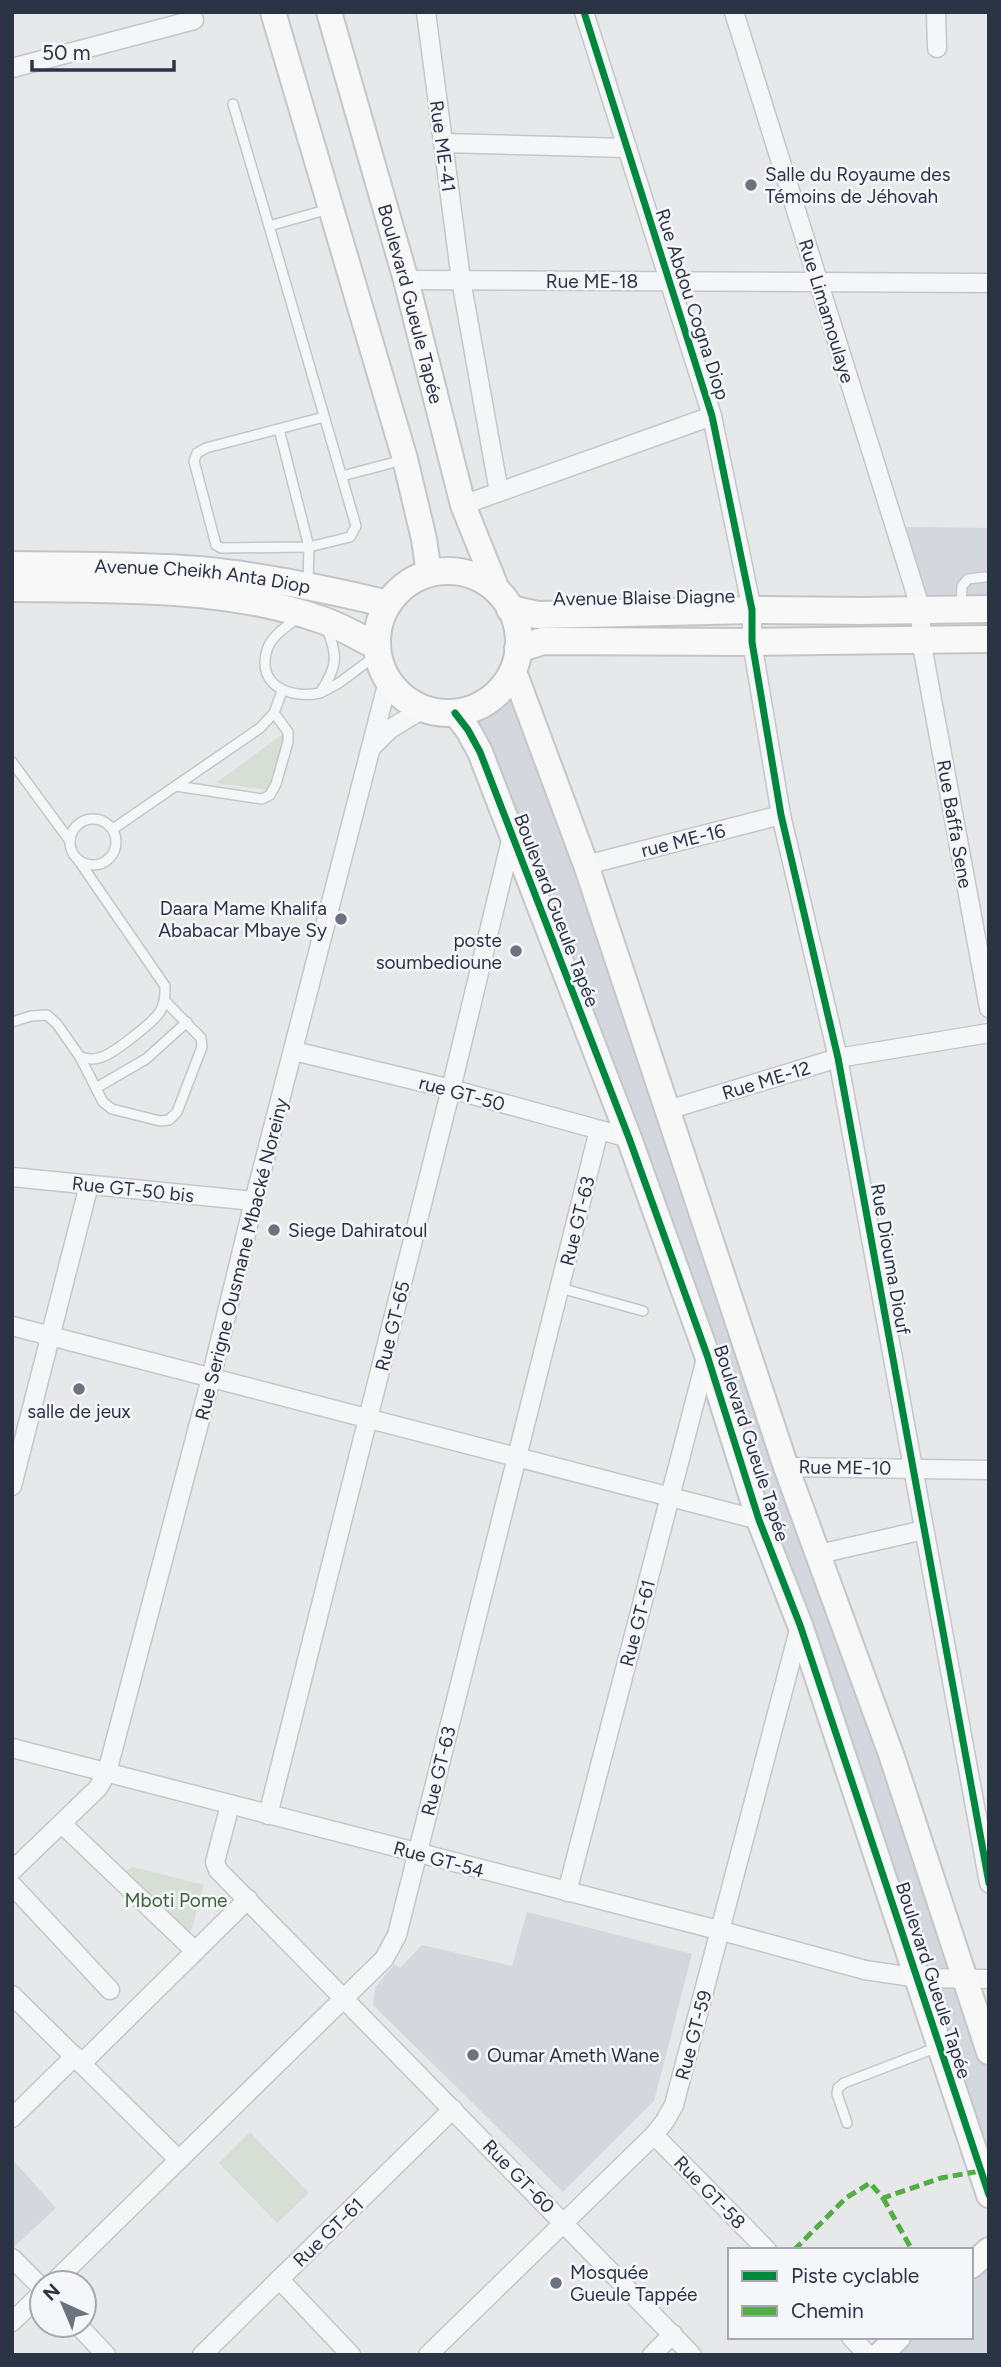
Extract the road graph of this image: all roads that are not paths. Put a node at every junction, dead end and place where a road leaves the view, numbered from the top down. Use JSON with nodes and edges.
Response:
{"nodes":[{"id":1,"x":273,"y":12,"type":"edge"},
{"id":2,"x":329,"y":12,"type":"edge"},
{"id":3,"x":426,"y":12,"type":"edge"},
{"id":4,"x":584,"y":12,"type":"edge"},
{"id":5,"x":734,"y":12,"type":"edge"},
{"id":6,"x":936,"y":12,"type":"edge"},
{"id":7,"x":194,"y":20,"type":"dead end"},
{"id":8,"x":937,"y":48,"type":"dead end"},
{"id":9,"x":12,"y":68,"type":"edge"},
{"id":10,"x":233,"y":104,"type":"dead end"},
{"id":11,"x":443,"y":142,"type":"junction"},
{"id":12,"x":627,"y":148,"type":"junction"},
{"id":13,"x":330,"y":209,"type":"junction"},
{"id":14,"x":269,"y":226,"type":"junction"},
{"id":15,"x":406,"y":279,"type":"junction"},
{"id":16,"x":461,"y":280,"type":"junction"},
{"id":17,"x":670,"y":281,"type":"junction"},
{"id":18,"x":817,"y":282,"type":"junction"},
{"id":19,"x":989,"y":283,"type":"edge"},
{"id":20,"x":712,"y":416,"type":"junction"},
{"id":21,"x":324,"y":417,"type":"junction"},
{"id":22,"x":279,"y":429,"type":"junction"},
{"id":23,"x":405,"y":459,"type":"junction"},
{"id":24,"x":342,"y":476,"type":"junction"},
{"id":25,"x":499,"y":492,"type":"junction"},
{"id":26,"x":463,"y":505,"type":"junction"},
{"id":27,"x":309,"y":547,"type":"junction"},
{"id":28,"x":12,"y":565,"type":"edge"},
{"id":29,"x":429,"y":574,"type":"junction"},
{"id":30,"x":985,"y":577,"type":"dead end"},
{"id":31,"x":308,"y":584,"type":"junction"},
{"id":32,"x":12,"y":588,"type":"edge"},
{"id":33,"x":504,"y":600,"type":"junction"},
{"id":34,"x":388,"y":604,"type":"junction"},
{"id":35,"x":989,"y":609,"type":"edge"},
{"id":36,"x":752,"y":610,"type":"junction"},
{"id":37,"x":921,"y":610,"type":"junction"},
{"id":38,"x":961,"y":610,"type":"junction"},
{"id":39,"x":612,"y":614,"type":"junction"},
{"id":40,"x":313,"y":617,"type":"junction"},
{"id":41,"x":989,"y":639,"type":"edge"},
{"id":42,"x":921,"y":640,"type":"junction"},
{"id":43,"x":614,"y":641,"type":"junction"},
{"id":44,"x":751,"y":642,"type":"junction"},
{"id":45,"x":377,"y":650,"type":"junction"},
{"id":46,"x":516,"y":659,"type":"junction"},
{"id":47,"x":388,"y":681,"type":"junction"},
{"id":48,"x":282,"y":691,"type":"junction"},
{"id":49,"x":320,"y":693,"type":"junction"},
{"id":50,"x":423,"y":709,"type":"junction"},
{"id":51,"x":274,"y":713,"type":"junction"},
{"id":52,"x":455,"y":713,"type":"junction"},
{"id":53,"x":373,"y":746,"type":"junction"},
{"id":54,"x":12,"y":762,"type":"edge"},
{"id":55,"x":176,"y":786,"type":"junction"},
{"id":56,"x":781,"y":815,"type":"junction"},
{"id":57,"x":113,"y":829,"type":"junction"},
{"id":58,"x":512,"y":836,"type":"junction"},
{"id":59,"x":70,"y":841,"type":"junction"},
{"id":60,"x":79,"y":861,"type":"junction"},
{"id":61,"x":586,"y":865,"type":"junction"},
{"id":62,"x":165,"y":1001,"type":"junction"},
{"id":63,"x":989,"y":1008,"type":"edge"},
{"id":64,"x":12,"y":1022,"type":"edge"},
{"id":65,"x":187,"y":1022,"type":"junction"},
{"id":66,"x":989,"y":1033,"type":"edge"},
{"id":67,"x":294,"y":1051,"type":"junction"},
{"id":68,"x":80,"y":1057,"type":"junction"},
{"id":69,"x":838,"y":1058,"type":"junction"},
{"id":70,"x":96,"y":1088,"type":"junction"},
{"id":71,"x":451,"y":1089,"type":"junction"},
{"id":72,"x":668,"y":1110,"type":"junction"},
{"id":73,"x":599,"y":1130,"type":"junction"},
{"id":74,"x":629,"y":1138,"type":"junction"},
{"id":75,"x":12,"y":1177,"type":"edge"},
{"id":76,"x":89,"y":1185,"type":"junction"},
{"id":77,"x":254,"y":1201,"type":"junction"},
{"id":78,"x":560,"y":1288,"type":"junction"},
{"id":79,"x":643,"y":1311,"type":"dead end"},
{"id":80,"x":12,"y":1326,"type":"edge"},
{"id":81,"x":52,"y":1337,"type":"junction"},
{"id":82,"x":706,"y":1354,"type":"junction"},
{"id":83,"x":211,"y":1378,"type":"junction"},
{"id":84,"x":368,"y":1419,"type":"junction"},
{"id":85,"x":517,"y":1457,"type":"junction"},
{"id":86,"x":786,"y":1467,"type":"junction"},
{"id":87,"x":913,"y":1468,"type":"junction"},
{"id":88,"x":989,"y":1470,"type":"edge"},
{"id":89,"x":12,"y":1486,"type":"edge"},
{"id":90,"x":670,"y":1497,"type":"junction"},
{"id":91,"x":759,"y":1520,"type":"junction"},
{"id":92,"x":924,"y":1530,"type":"junction"},
{"id":93,"x":819,"y":1554,"type":"junction"},
{"id":94,"x":800,"y":1625,"type":"junction"},
{"id":95,"x":12,"y":1748,"type":"edge"},
{"id":96,"x":103,"y":1780,"type":"junction"},
{"id":97,"x":230,"y":1805,"type":"junction"},
{"id":98,"x":268,"y":1815,"type":"junction"},
{"id":99,"x":62,"y":1824,"type":"junction"},
{"id":100,"x":418,"y":1853,"type":"junction"},
{"id":101,"x":12,"y":1871,"type":"edge"},
{"id":102,"x":989,"y":1883,"type":"edge"},
{"id":103,"x":12,"y":1885,"type":"edge"},
{"id":104,"x":567,"y":1892,"type":"junction"},
{"id":105,"x":248,"y":1899,"type":"junction"},
{"id":106,"x":722,"y":1931,"type":"junction"},
{"id":107,"x":195,"y":1951,"type":"junction"},
{"id":108,"x":919,"y":1978,"type":"junction"},
{"id":109,"x":977,"y":1979,"type":"edge"},
{"id":110,"x":110,"y":1990,"type":"dead end"},
{"id":111,"x":12,"y":1994,"type":"edge"},
{"id":112,"x":345,"y":1997,"type":"junction"},
{"id":113,"x":940,"y":2047,"type":"junction"},
{"id":114,"x":989,"y":2052,"type":"edge"},
{"id":115,"x":78,"y":2060,"type":"junction"},
{"id":116,"x":453,"y":2109,"type":"junction"},
{"id":117,"x":12,"y":2118,"type":"edge"},
{"id":118,"x":847,"y":2123,"type":"dead end"},
{"id":119,"x":654,"y":2134,"type":"junction"},
{"id":120,"x":179,"y":2160,"type":"junction"},
{"id":121,"x":989,"y":2195,"type":"edge"},
{"id":122,"x":564,"y":2222,"type":"junction"},
{"id":123,"x":764,"y":2248,"type":"edge"},
{"id":124,"x":989,"y":2250,"type":"edge"},
{"id":125,"x":12,"y":2258,"type":"edge"},
{"id":126,"x":973,"y":2264,"type":"edge"},
{"id":127,"x":67,"y":2269,"type":"edge"},
{"id":128,"x":28,"y":2276,"type":"edge"},
{"id":129,"x":279,"y":2279,"type":"junction"},
{"id":130,"x":28,"y":2305,"type":"edge"},
{"id":131,"x":12,"y":2322,"type":"edge"},
{"id":132,"x":673,"y":2334,"type":"junction"},
{"id":133,"x":91,"y":2339,"type":"edge"},
{"id":134,"x":853,"y":2339,"type":"edge"},
{"id":135,"x":896,"y":2339,"type":"edge"},
{"id":136,"x":106,"y":2355,"type":"edge"},
{"id":137,"x":202,"y":2355,"type":"edge"},
{"id":138,"x":351,"y":2355,"type":"edge"},
{"id":139,"x":428,"y":2355,"type":"edge"},
{"id":140,"x":652,"y":2355,"type":"edge"},
{"id":141,"x":692,"y":2355,"type":"edge"},
{"id":142,"x":868,"y":2355,"type":"edge"},
{"id":143,"x":880,"y":2355,"type":"edge"}],
"edges":[{"from":1,"to":13,"type":"street"},
{"from":2,"to":15,"type":"street","name":"Boulevard Gueule Tapée"},
{"from":3,"to":11,"type":"street","name":"Rue ME-41"},
{"from":4,"to":12,"type":"street","name":"Rue Abdou Cogna Diop"},
{"from":5,"to":18,"type":"street","name":"Rue Limamoulaye"},
{"from":6,"to":8,"type":"street"},
{"from":7,"to":9,"type":"street"},
{"from":10,"to":14,"type":"lane"},
{"from":11,"to":12,"type":"street"},
{"from":11,"to":16,"type":"street","name":"Rue ME-41"},
{"from":12,"to":17,"type":"street","name":"Rue Abdou Cogna Diop"},
{"from":13,"to":14,"type":"lane"},
{"from":13,"to":23,"type":"street"},
{"from":14,"to":21,"type":"lane"},
{"from":15,"to":16,"type":"street","name":"Rue ME-18"},
{"from":15,"to":26,"type":"street","name":"Boulevard Gueule Tapée"},
{"from":16,"to":17,"type":"street","name":"Rue ME-18"},
{"from":16,"to":25,"type":"street","name":"Rue ME-41"},
{"from":17,"to":18,"type":"street","name":"Rue ME-18"},
{"from":17,"to":20,"type":"street","name":"Rue Abdou Cogna Diop"},
{"from":18,"to":19,"type":"street","name":"Rue ME-18"},
{"from":18,"to":37,"type":"street","name":"Rue Limamoulaye"},
{"from":20,"to":25,"type":"street"},
{"from":20,"to":36,"type":"street","name":"Rue Abdou Cogna Diop"},
{"from":21,"to":22,"type":"lane"},
{"from":21,"to":24,"type":"lane"},
{"from":22,"to":27,"type":"lane"},
{"from":22,"to":27,"type":"lane"},
{"from":23,"to":24,"type":"lane"},
{"from":23,"to":29,"type":"street"},
{"from":24,"to":27,"type":"lane"},
{"from":25,"to":26,"type":"street"},
{"from":26,"to":33,"type":"street","name":"Boulevard Gueule Tapée"},
{"from":27,"to":31,"type":"lane"},
{"from":28,"to":31,"type":"main road","name":"Avenue Cheikh Anta Diop"},
{"from":29,"to":33,"type":"main road"},
{"from":29,"to":34,"type":"main road"},
{"from":30,"to":38,"type":"lane"},
{"from":31,"to":34,"type":"main road","name":"Avenue Cheikh Anta Diop"},
{"from":32,"to":40,"type":"main road","name":"Avenue Cheikh Anta Diop"},
{"from":33,"to":39,"type":"main road","name":"Avenue Blaise Diagne"},
{"from":33,"to":46,"type":"main road"},
{"from":34,"to":45,"type":"main road"},
{"from":35,"to":38,"type":"main road","name":"Avenue Blaise Diagne"},
{"from":36,"to":37,"type":"main road","name":"Avenue Blaise Diagne"},
{"from":36,"to":39,"type":"main road","name":"Avenue Blaise Diagne"},
{"from":36,"to":44,"type":"street","name":"Rue Abdou Cogna Diop"},
{"from":37,"to":38,"type":"main road","name":"Avenue Blaise Diagne"},
{"from":37,"to":42,"type":"street","name":"Rue Limamoulaye"},
{"from":39,"to":43,"type":"main road"},
{"from":40,"to":45,"type":"main road","name":"Avenue Cheikh Anta Diop"},
{"from":40,"to":48,"type":"lane"},
{"from":40,"to":49,"type":"lane"},
{"from":41,"to":42,"type":"main road"},
{"from":42,"to":44,"type":"main road"},
{"from":42,"to":63,"type":"street","name":"Rue Baffa Sene"},
{"from":43,"to":44,"type":"main road"},
{"from":43,"to":46,"type":"main road"},
{"from":44,"to":56,"type":"street","name":"Rue Diouma Diouf"},
{"from":45,"to":47,"type":"main road"},
{"from":45,"to":49,"type":"lane"},
{"from":46,"to":52,"type":"main road"},
{"from":46,"to":61,"type":"street","name":"Boulevard Gueule Tapée"},
{"from":47,"to":50,"type":"main road"},
{"from":47,"to":53,"type":"street"},
{"from":48,"to":49,"type":"lane"},
{"from":48,"to":51,"type":"lane"},
{"from":50,"to":52,"type":"main road"},
{"from":50,"to":53,"type":"street"},
{"from":51,"to":55,"type":"lane"},
{"from":51,"to":55,"type":"lane"},
{"from":52,"to":58,"type":"street","name":"Boulevard Gueule Tapée"},
{"from":53,"to":67,"type":"street","name":"Rue Serigne Ousmane Mbacké Noreiny"},
{"from":54,"to":59,"type":"lane"},
{"from":55,"to":57,"type":"lane"},
{"from":56,"to":61,"type":"street","name":"rue ME-16"},
{"from":56,"to":69,"type":"street","name":"Rue Diouma Diouf"},
{"from":57,"to":59,"type":"lane"},
{"from":57,"to":60,"type":"lane"},
{"from":58,"to":71,"type":"street","name":"Rue GT-65"},
{"from":58,"to":74,"type":"street","name":"Boulevard Gueule Tapée"},
{"from":59,"to":60,"type":"lane"},
{"from":60,"to":62,"type":"lane"},
{"from":61,"to":72,"type":"street","name":"Boulevard Gueule Tapée"},
{"from":62,"to":65,"type":"lane"},
{"from":62,"to":68,"type":"lane"},
{"from":64,"to":68,"type":"lane"},
{"from":65,"to":70,"type":"lane"},
{"from":65,"to":70,"type":"lane"},
{"from":66,"to":69,"type":"street","name":"Rue ME-12"},
{"from":67,"to":71,"type":"street","name":"rue GT-50"},
{"from":67,"to":77,"type":"street","name":"Rue Serigne Ousmane Mbacké Noreiny"},
{"from":68,"to":70,"type":"lane"},
{"from":69,"to":72,"type":"street","name":"Rue ME-12"},
{"from":69,"to":87,"type":"street","name":"Rue Diouma Diouf"},
{"from":71,"to":73,"type":"street","name":"rue GT-50"},
{"from":71,"to":84,"type":"street","name":"Rue GT-65"},
{"from":72,"to":86,"type":"street","name":"Boulevard Gueule Tapée"},
{"from":73,"to":74,"type":"street","name":"rue GT-50"},
{"from":73,"to":78,"type":"street","name":"Rue GT-63"},
{"from":74,"to":82,"type":"street","name":"Boulevard Gueule Tapée"},
{"from":75,"to":76,"type":"street","name":"Rue GT-50 bis"},
{"from":76,"to":77,"type":"street","name":"Rue GT-50 bis"},
{"from":76,"to":81,"type":"street"},
{"from":77,"to":83,"type":"street","name":"Rue Serigne Ousmane Mbacké Noreiny"},
{"from":78,"to":79,"type":"lane"},
{"from":78,"to":85,"type":"street","name":"Rue GT-63"},
{"from":80,"to":81,"type":"street"},
{"from":81,"to":83,"type":"street"},
{"from":81,"to":89,"type":"street"},
{"from":82,"to":90,"type":"street","name":"Rue GT-61"},
{"from":82,"to":91,"type":"street","name":"Boulevard Gueule Tapée"},
{"from":83,"to":84,"type":"street"},
{"from":83,"to":96,"type":"street","name":"Rue Serigne Ousmane Mbacké Noreiny"},
{"from":84,"to":85,"type":"street"},
{"from":84,"to":98,"type":"street","name":"Rue GT-65"},
{"from":85,"to":90,"type":"street"},
{"from":85,"to":100,"type":"street","name":"Rue GT-63"},
{"from":86,"to":87,"type":"street","name":"Rue ME-10"},
{"from":86,"to":93,"type":"street","name":"Boulevard Gueule Tapée"},
{"from":87,"to":88,"type":"street","name":"Rue ME-10"},
{"from":87,"to":92,"type":"street","name":"Rue Diouma Diouf"},
{"from":90,"to":91,"type":"street"},
{"from":90,"to":104,"type":"street","name":"Rue GT-61"},
{"from":91,"to":94,"type":"street","name":"Boulevard Gueule Tapée"},
{"from":92,"to":93,"type":"street"},
{"from":92,"to":102,"type":"street","name":"Rue Diouma Diouf"},
{"from":93,"to":109,"type":"street","name":"Boulevard Gueule Tapée"},
{"from":94,"to":106,"type":"street","name":"Rue GT-59"},
{"from":94,"to":108,"type":"street","name":"Boulevard Gueule Tapée"},
{"from":95,"to":96,"type":"street","name":"Rue GT-54"},
{"from":96,"to":97,"type":"street","name":"Rue GT-54"},
{"from":96,"to":99,"type":"street"},
{"from":97,"to":98,"type":"street","name":"Rue GT-54"},
{"from":97,"to":105,"type":"street","name":"Rue GT-60"},
{"from":98,"to":100,"type":"street","name":"Rue GT-54"},
{"from":99,"to":101,"type":"street"},
{"from":99,"to":107,"type":"street"},
{"from":100,"to":104,"type":"street","name":"Rue GT-54"},
{"from":100,"to":112,"type":"street","name":"Rue GT-63"},
{"from":103,"to":110,"type":"street"},
{"from":104,"to":106,"type":"street","name":"Rue GT-54"},
{"from":105,"to":107,"type":"street"},
{"from":105,"to":112,"type":"street","name":"Rue GT-60"},
{"from":106,"to":108,"type":"street","name":"Rue GT-54"},
{"from":106,"to":119,"type":"street","name":"Rue GT-59"},
{"from":107,"to":115,"type":"street"},
{"from":108,"to":109,"type":"street"},
{"from":108,"to":113,"type":"street","name":"Boulevard Gueule Tapée"},
{"from":109,"to":114,"type":"street","name":"Boulevard Gueule Tapée"},
{"from":111,"to":115,"type":"street"},
{"from":112,"to":116,"type":"street","name":"Rue GT-60"},
{"from":112,"to":120,"type":"street","name":"Rue GT-63"},
{"from":113,"to":118,"type":"lane"},
{"from":113,"to":121,"type":"street","name":"Boulevard Gueule Tapée"},
{"from":115,"to":117,"type":"street"},
{"from":115,"to":120,"type":"street"},
{"from":116,"to":122,"type":"street","name":"Rue GT-60"},
{"from":116,"to":129,"type":"street","name":"Rue GT-61"},
{"from":119,"to":122,"type":"street","name":"Rue GT-59"},
{"from":119,"to":123,"type":"street","name":"Rue GT-58"},
{"from":120,"to":127,"type":"street","name":"Rue GT-63"},
{"from":122,"to":132,"type":"street","name":"Rue GT-60"},
{"from":122,"to":139,"type":"street","name":"Rue GT-59"},
{"from":124,"to":126,"type":"street"},
{"from":125,"to":128,"type":"street"},
{"from":129,"to":137,"type":"street","name":"Rue GT-61"},
{"from":129,"to":138,"type":"street"},
{"from":130,"to":131,"type":"street"},
{"from":132,"to":140,"type":"street"},
{"from":132,"to":141,"type":"street","name":"Rue GT-60"},
{"from":133,"to":136,"type":"street"},
{"from":134,"to":142,"type":"street"},
{"from":135,"to":143,"type":"street"}]}
